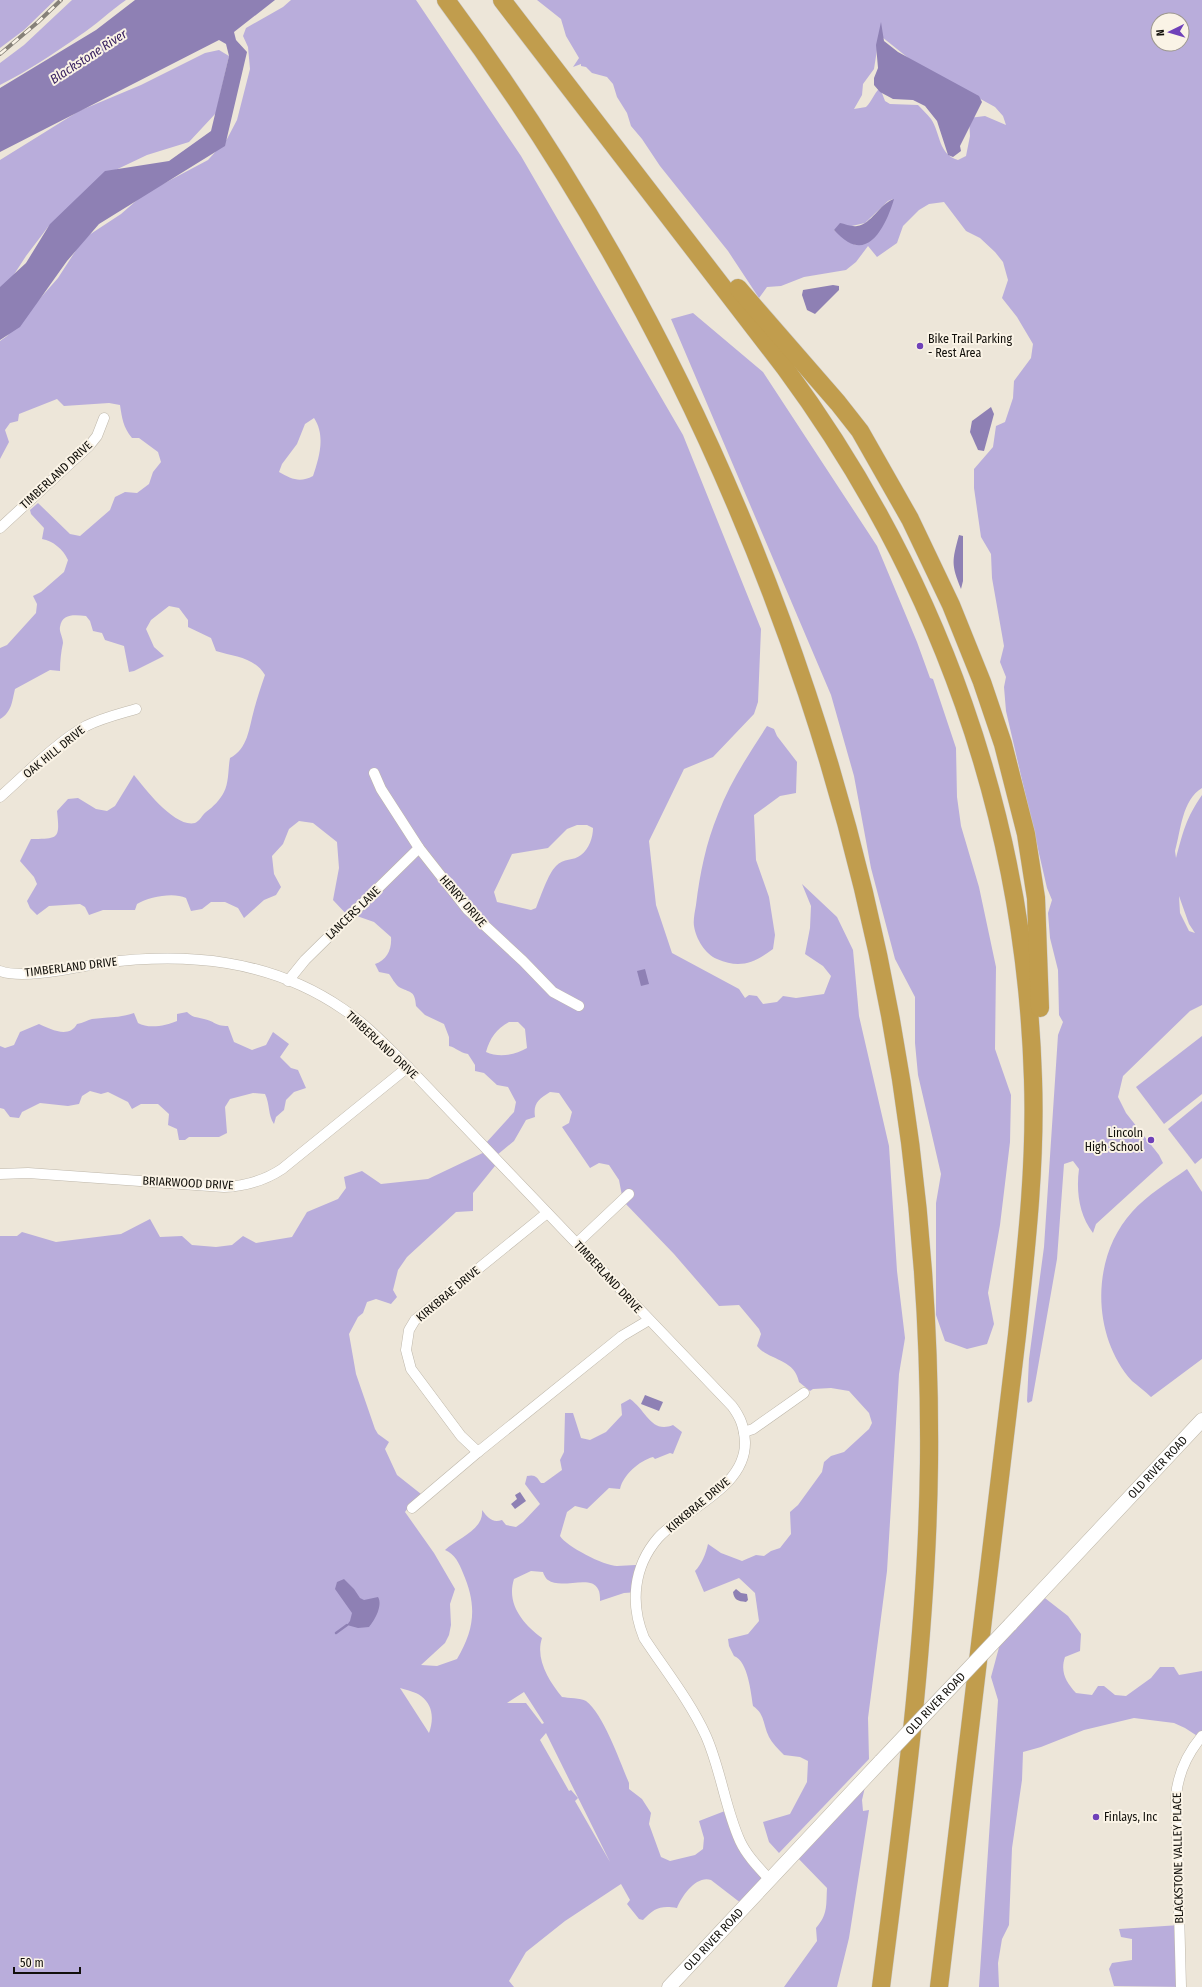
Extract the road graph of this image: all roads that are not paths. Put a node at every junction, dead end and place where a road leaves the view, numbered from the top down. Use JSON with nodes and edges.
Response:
{"nodes":[{"id":1,"x":446,"y":0,"type":"edge"},
{"id":2,"x":502,"y":0,"type":"edge"},
{"id":3,"x":631,"y":166,"type":"junction"},
{"id":4,"x":104,"y":418,"type":"dead end"},
{"id":5,"x":0,"y":528,"type":"edge"},
{"id":6,"x":136,"y":709,"type":"dead end"},
{"id":7,"x":374,"y":773,"type":"dead end"},
{"id":8,"x":0,"y":797,"type":"edge"},
{"id":9,"x":419,"y":848,"type":"junction"},
{"id":10,"x":0,"y":971,"type":"edge"},
{"id":11,"x":288,"y":980,"type":"junction"},
{"id":12,"x":579,"y":1006,"type":"dead end"},
{"id":13,"x":408,"y":1067,"type":"junction"},
{"id":14,"x":0,"y":1174,"type":"edge"},
{"id":15,"x":1032,"y":1176,"type":"junction"},
{"id":16,"x":629,"y":1194,"type":"dead end"},
{"id":17,"x":547,"y":1213,"type":"junction"},
{"id":18,"x":577,"y":1243,"type":"junction"},
{"id":19,"x":649,"y":1320,"type":"junction"},
{"id":20,"x":804,"y":1392,"type":"dead end"},
{"id":21,"x":1202,"y":1420,"type":"edge"},
{"id":22,"x":744,"y":1432,"type":"junction"},
{"id":23,"x":478,"y":1452,"type":"junction"},
{"id":24,"x":412,"y":1508,"type":"dead end"},
{"id":25,"x":1202,"y":1736,"type":"edge"},
{"id":26,"x":770,"y":1880,"type":"junction"},
{"id":27,"x":945,"y":1935,"type":"junction"},
{"id":28,"x":672,"y":1986,"type":"edge"},
{"id":29,"x":881,"y":1987,"type":"edge"},
{"id":30,"x":939,"y":1987,"type":"edge"},
{"id":31,"x":945,"y":1987,"type":"edge"},
{"id":32,"x":1181,"y":1987,"type":"edge"}],
"edges":[{"from":1,"to":29,"type":"highway"},
{"from":2,"to":3,"type":"highway"},
{"from":3,"to":15,"type":"highway"},
{"from":3,"to":15,"type":"highway"},
{"from":4,"to":5,"type":"street","name":"TIMBERLAND DRIVE"},
{"from":6,"to":8,"type":"street","name":"OAK HILL DRIVE"},
{"from":7,"to":9,"type":"street","name":"HENRY DRIVE"},
{"from":9,"to":11,"type":"street","name":"LANCERS LANE"},
{"from":9,"to":12,"type":"street","name":"HENRY DRIVE"},
{"from":10,"to":11,"type":"street","name":"TIMBERLAND DRIVE"},
{"from":11,"to":13,"type":"street","name":"TIMBERLAND DRIVE"},
{"from":13,"to":14,"type":"street","name":"BRIARWOOD DRIVE"},
{"from":13,"to":17,"type":"street","name":"TIMBERLAND DRIVE"},
{"from":15,"to":27,"type":"highway"},
{"from":16,"to":18,"type":"street"},
{"from":17,"to":18,"type":"street","name":"TIMBERLAND DRIVE"},
{"from":17,"to":23,"type":"street","name":"KIRKBRAE DRIVE"},
{"from":18,"to":19,"type":"street","name":"TIMBERLAND DRIVE"},
{"from":19,"to":22,"type":"street","name":"KIRKBRAE DRIVE"},
{"from":19,"to":23,"type":"street"},
{"from":20,"to":22,"type":"street"},
{"from":21,"to":26,"type":"main road","name":"OLD RIVER ROAD","bridge":true},
{"from":22,"to":26,"type":"street","name":"KIRKBRAE DRIVE"},
{"from":23,"to":24,"type":"street"},
{"from":25,"to":32,"type":"street","name":"BLACKSTONE VALLEY PLACE"},
{"from":26,"to":28,"type":"main road","name":"OLD RIVER ROAD"},
{"from":27,"to":30,"type":"highway"},
{"from":27,"to":31,"type":"highway"}]}
